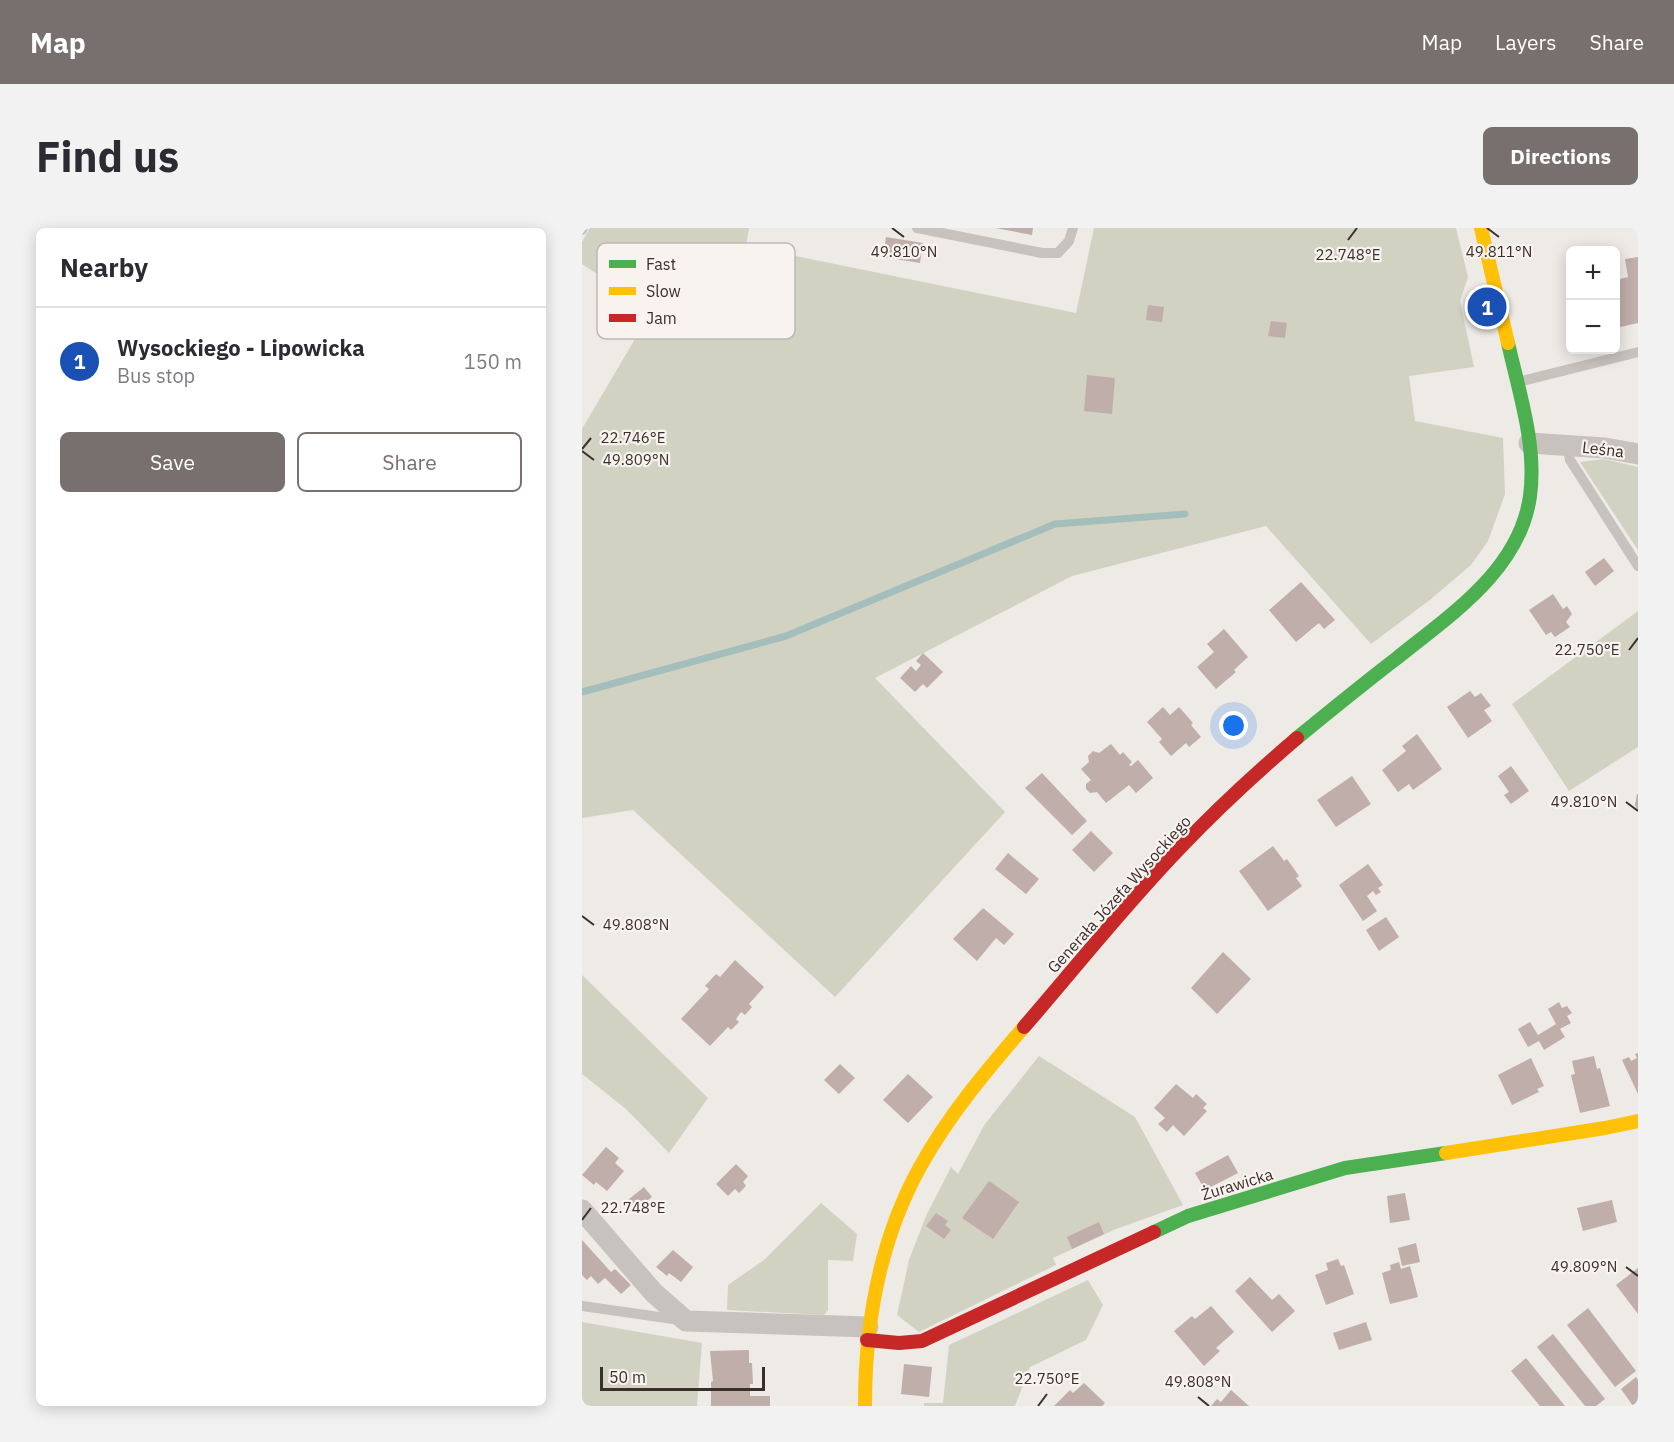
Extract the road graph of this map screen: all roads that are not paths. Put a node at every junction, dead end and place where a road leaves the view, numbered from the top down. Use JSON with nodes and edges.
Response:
{"nodes":[{"id":1,"x":917,"y":228,"type":"edge"},
{"id":2,"x":1073,"y":228,"type":"edge"},
{"id":3,"x":1481,"y":228,"type":"edge"},
{"id":4,"x":1638,"y":352,"type":"edge"},
{"id":5,"x":1518,"y":382,"type":"junction"},
{"id":6,"x":1529,"y":443,"type":"junction"},
{"id":7,"x":1567,"y":445,"type":"junction"},
{"id":8,"x":1638,"y":454,"type":"edge"},
{"id":9,"x":1638,"y":566,"type":"edge"},
{"id":10,"x":1638,"y":1121,"type":"edge"},
{"id":11,"x":582,"y":1210,"type":"edge"},
{"id":12,"x":582,"y":1306,"type":"edge"},
{"id":13,"x":686,"y":1321,"type":"junction"},
{"id":14,"x":868,"y":1334,"type":"junction"},
{"id":15,"x":865,"y":1406,"type":"edge"}],
"edges":[{"from":1,"to":2,"type":"lane"},
{"from":3,"to":5,"type":"street","name":"Generała Józefa Wysockiego"},
{"from":4,"to":5,"type":"lane"},
{"from":5,"to":6,"type":"street","name":"Generała Józefa Wysockiego"},
{"from":6,"to":7,"type":"street","name":"Leśna"},
{"from":6,"to":14,"type":"street","name":"Generała Józefa Wysockiego"},
{"from":7,"to":8,"type":"street","name":"Leśna"},
{"from":7,"to":9,"type":"lane"},
{"from":10,"to":14,"type":"street","name":"Żurawicka"},
{"from":11,"to":13,"type":"street"},
{"from":12,"to":13,"type":"lane"},
{"from":13,"to":14,"type":"street"},
{"from":14,"to":15,"type":"street","name":"Generała Józefa Wysockiego"}]}
